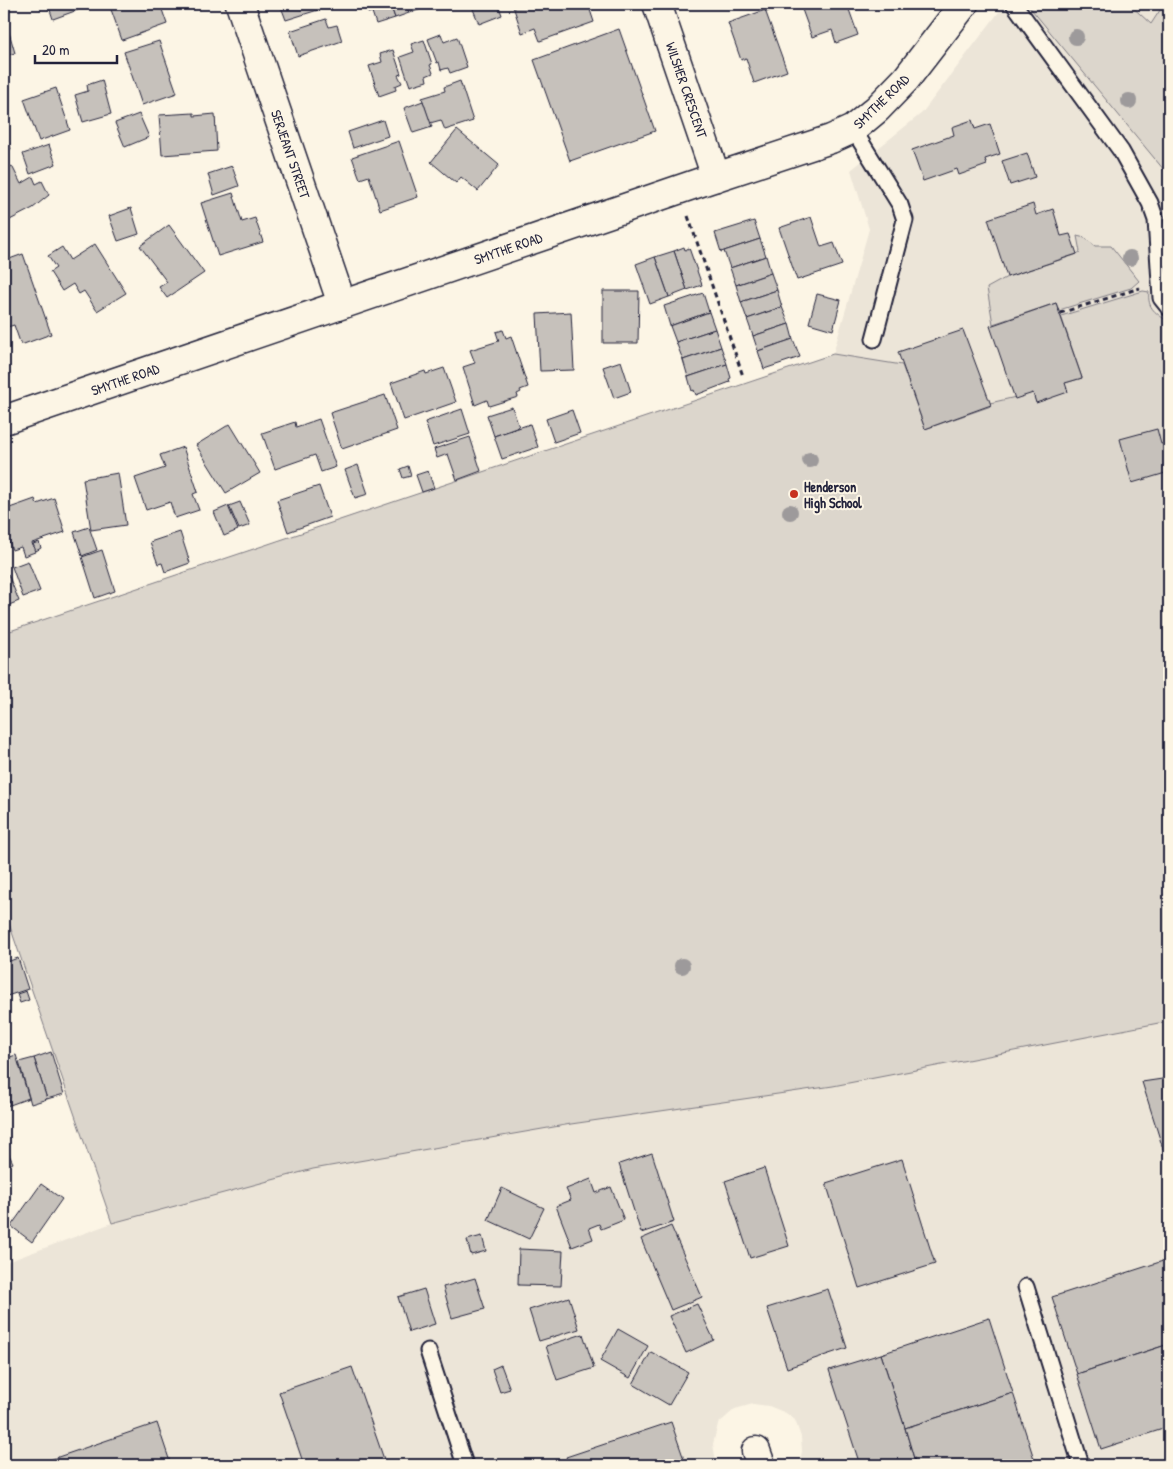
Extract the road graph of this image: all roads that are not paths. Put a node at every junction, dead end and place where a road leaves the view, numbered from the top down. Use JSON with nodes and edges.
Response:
{"nodes":[{"id":1,"x":240,"y":4,"type":"edge"},
{"id":2,"x":657,"y":4,"type":"edge"},
{"id":3,"x":964,"y":4,"type":"edge"},
{"id":4,"x":1014,"y":4,"type":"edge"},
{"id":5,"x":853,"y":129,"type":"junction"},
{"id":6,"x":716,"y":177,"type":"junction"},
{"id":7,"x":342,"y":304,"type":"junction"},
{"id":8,"x":1169,"y":308,"type":"edge"},
{"id":9,"x":874,"y":339,"type":"dead end"},
{"id":10,"x":4,"y":420,"type":"edge"},
{"id":11,"x":1026,"y":1287,"type":"dead end"},
{"id":12,"x":428,"y":1351,"type":"dead end"},
{"id":13,"x":465,"y":1465,"type":"edge"},
{"id":14,"x":1081,"y":1465,"type":"edge"}],
"edges":[{"from":1,"to":7,"type":"street","name":"SERJEANT STREET"},
{"from":2,"to":6,"type":"street","name":"WILSHER CRESCENT"},
{"from":3,"to":5,"type":"street","name":"SMYTHE ROAD"},
{"from":4,"to":8,"type":"lane"},
{"from":5,"to":6,"type":"street","name":"SMYTHE ROAD"},
{"from":5,"to":9,"type":"lane"},
{"from":6,"to":7,"type":"street","name":"SMYTHE ROAD"},
{"from":7,"to":10,"type":"street","name":"SMYTHE ROAD"},
{"from":11,"to":14,"type":"lane"},
{"from":12,"to":13,"type":"lane"}]}
